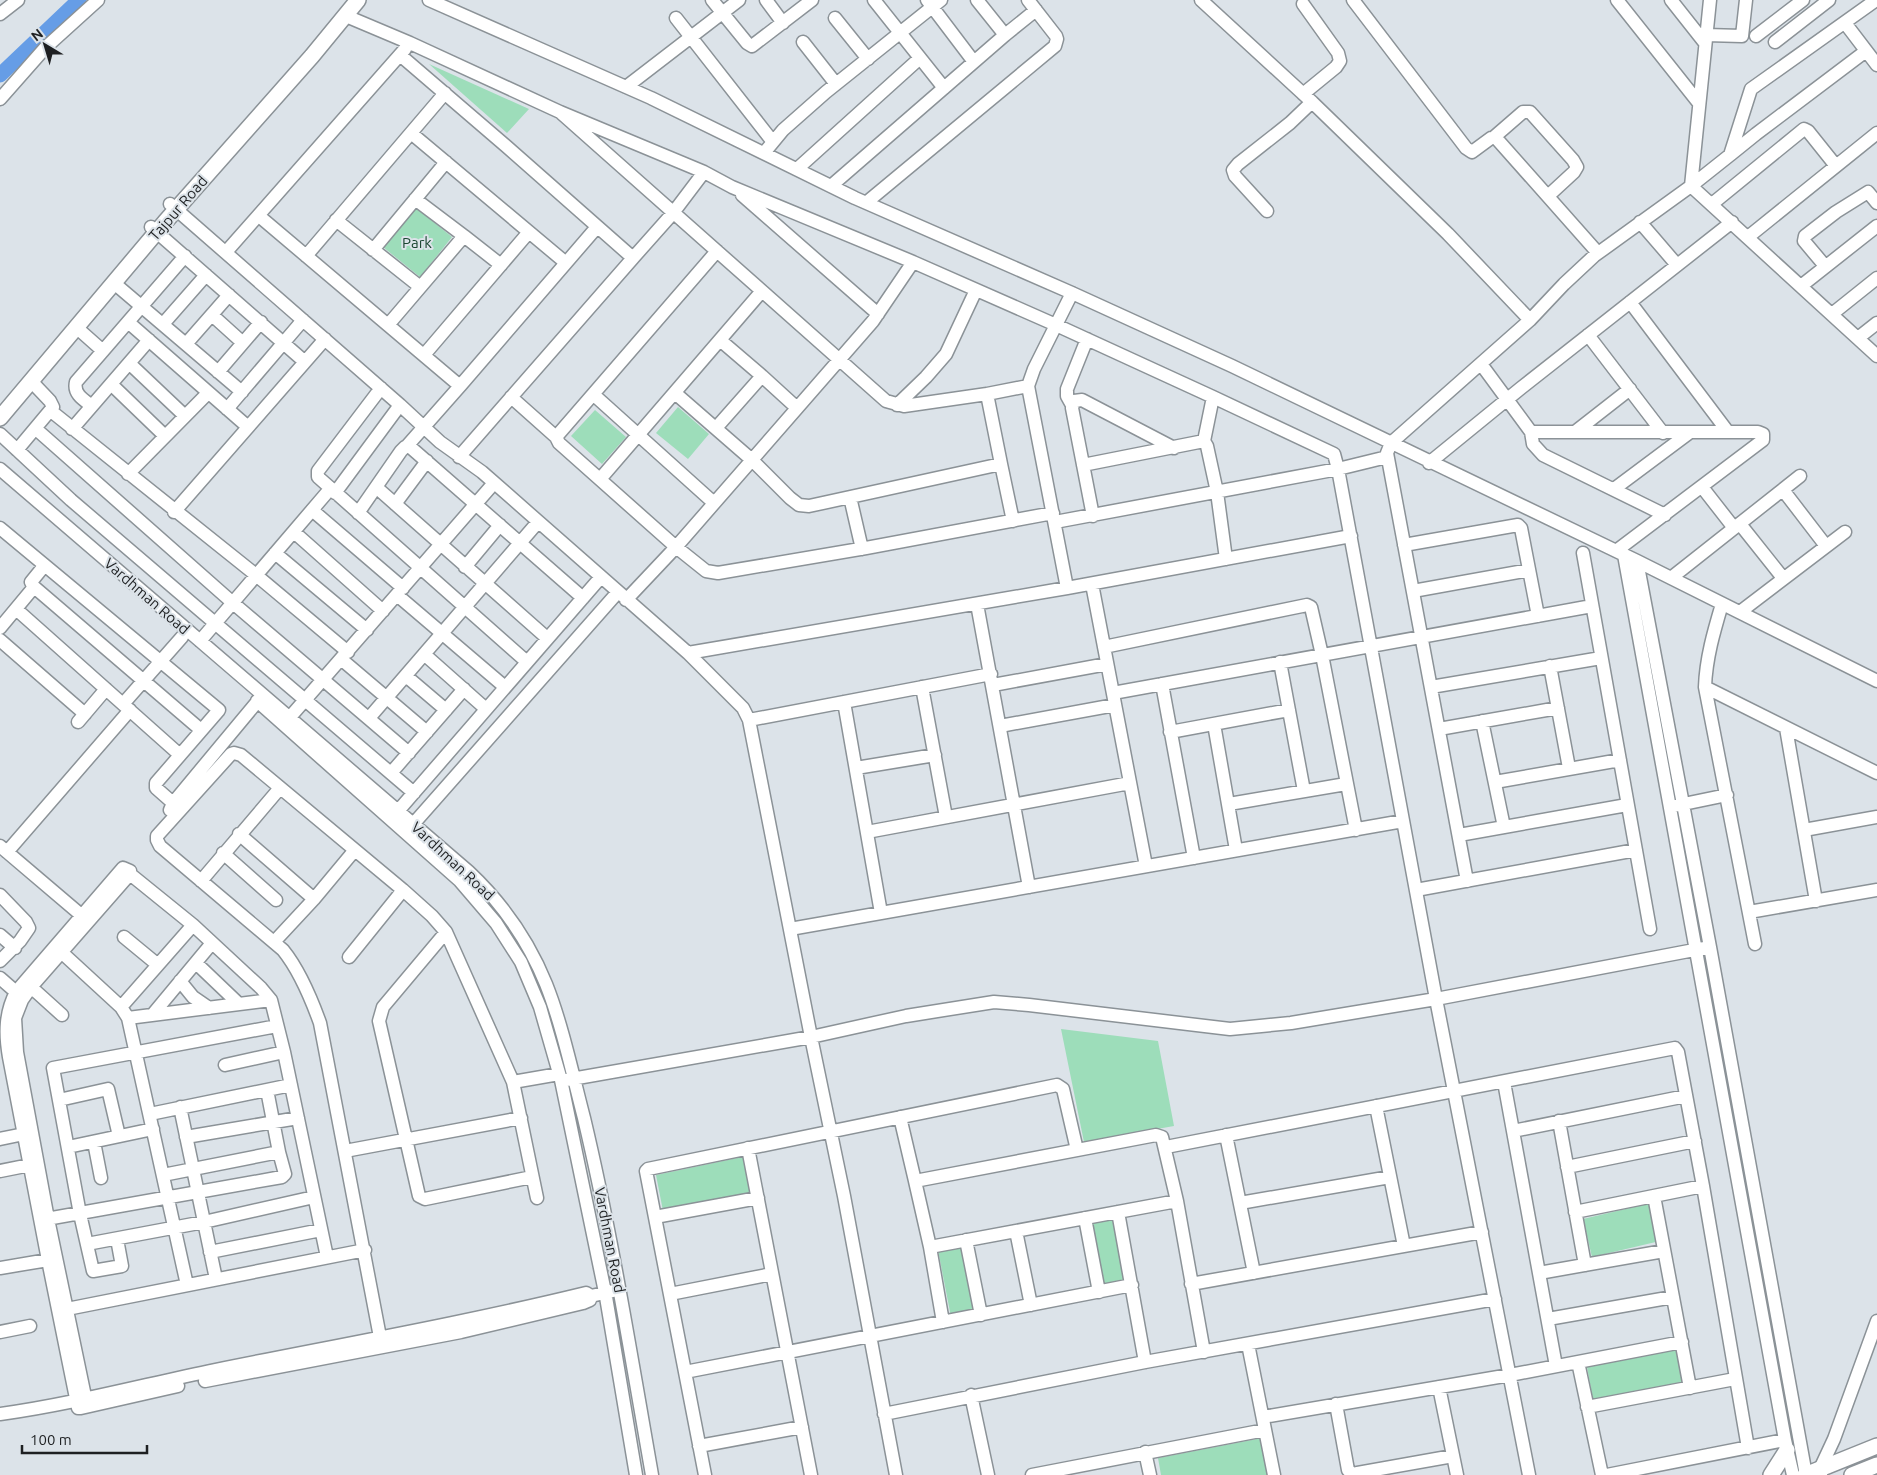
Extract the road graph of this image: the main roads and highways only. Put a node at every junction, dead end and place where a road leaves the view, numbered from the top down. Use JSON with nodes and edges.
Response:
{"nodes":[{"id":1,"x":348,"y":0,"type":"edge"},
{"id":2,"x":358,"y":0,"type":"edge"},
{"id":3,"x":173,"y":206,"type":"junction"},
{"id":4,"x":154,"y":229,"type":"junction"},
{"id":5,"x":0,"y":406,"type":"edge"},
{"id":6,"x":0,"y":418,"type":"edge"},
{"id":7,"x":1786,"y":1445,"type":"road end"},
{"id":8,"x":1877,"y":1446,"type":"edge"},
{"id":9,"x":1877,"y":1465,"type":"edge"},
{"id":10,"x":1811,"y":1474,"type":"edge"},
{"id":11,"x":1771,"y":1475,"type":"edge"},
{"id":12,"x":1852,"y":1475,"type":"edge"}],
"edges":[{"from":1,"to":3,"type":"main road","name":"Tajpur Road"},
{"from":2,"to":3,"type":"main road","name":"Tajpur Road"},
{"from":3,"to":4,"type":"main road","name":"Tajpur Road"},
{"from":4,"to":5,"type":"main road","name":"Tajpur Road"},
{"from":4,"to":6,"type":"main road","name":"Tajpur Road"},
{"from":7,"to":11,"type":"main road"},
{"from":8,"to":10,"type":"main road"},
{"from":9,"to":12,"type":"main road"}]}
